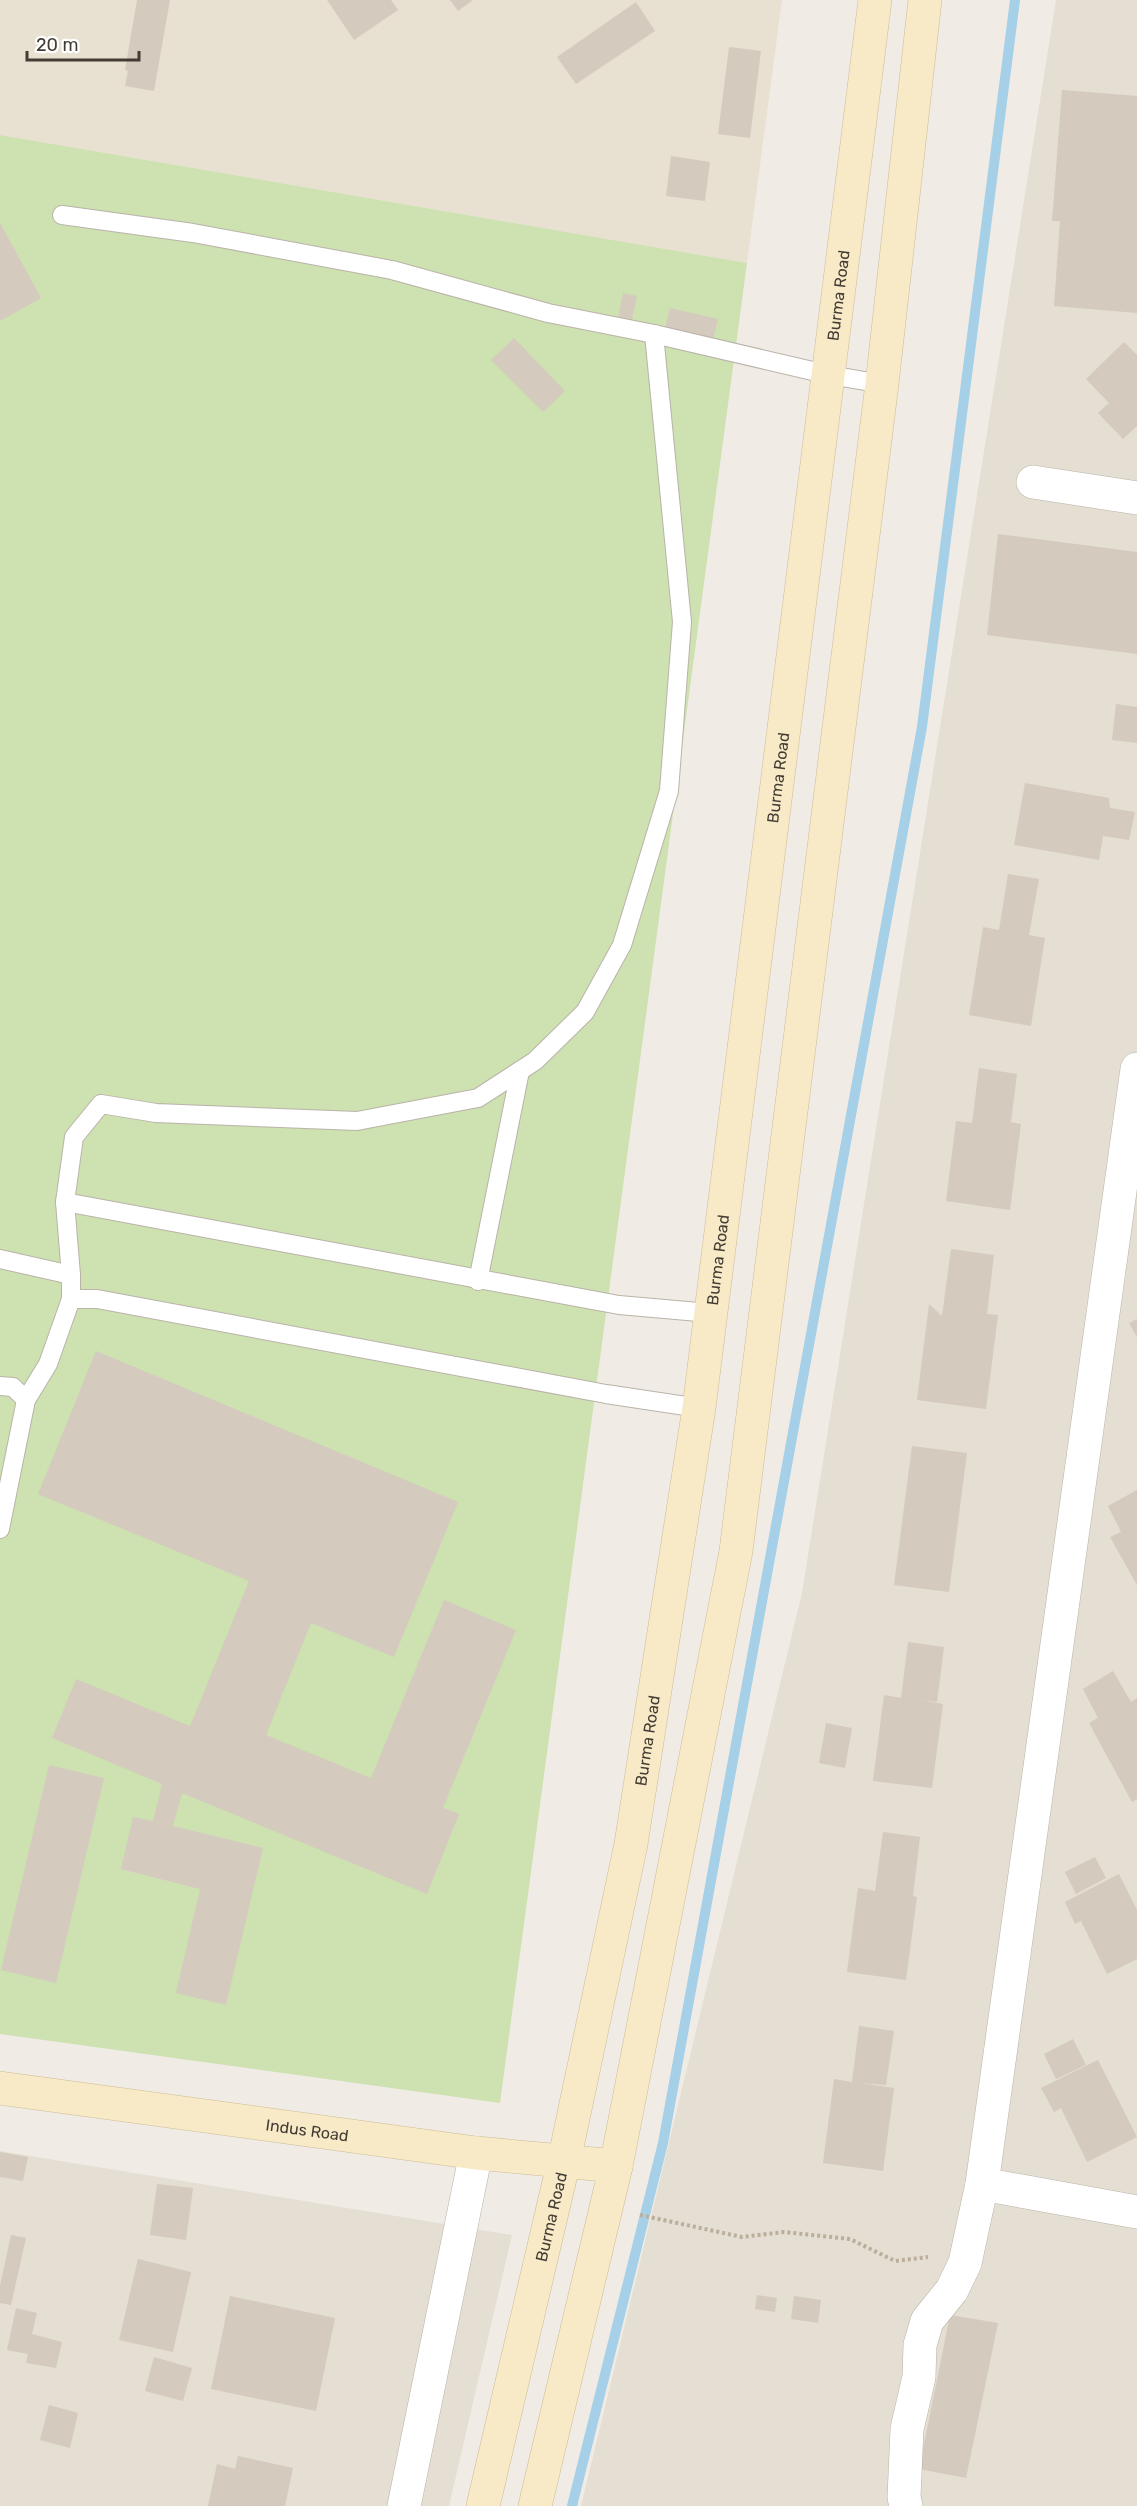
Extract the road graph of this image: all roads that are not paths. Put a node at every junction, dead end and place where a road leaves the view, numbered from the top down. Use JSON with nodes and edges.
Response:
{"nodes":[{"id":1,"x":875,"y":0,"type":"edge"},
{"id":2,"x":925,"y":0,"type":"edge"},
{"id":3,"x":62,"y":215,"type":"dead end"},
{"id":4,"x":654,"y":334,"type":"junction"},
{"id":5,"x":830,"y":375,"type":"junction"},
{"id":6,"x":882,"y":384,"type":"junction"},
{"id":7,"x":1033,"y":482,"type":"dead end"},
{"id":8,"x":1137,"y":498,"type":"edge"},
{"id":9,"x":1137,"y":1069,"type":"edge"},
{"id":10,"x":520,"y":1071,"type":"junction"},
{"id":11,"x":65,"y":1202,"type":"junction"},
{"id":12,"x":0,"y":1259,"type":"edge"},
{"id":13,"x":71,"y":1275,"type":"junction"},
{"id":14,"x":478,"y":1281,"type":"junction"},
{"id":15,"x":71,"y":1299,"type":"junction"},
{"id":16,"x":710,"y":1313,"type":"junction"},
{"id":17,"x":0,"y":1386,"type":"edge"},
{"id":18,"x":26,"y":1400,"type":"junction"},
{"id":19,"x":699,"y":1408,"type":"junction"},
{"id":20,"x":0,"y":1529,"type":"edge"},
{"id":21,"x":0,"y":2088,"type":"edge"},
{"id":22,"x":476,"y":2153,"type":"junction"},
{"id":23,"x":564,"y":2161,"type":"junction"},
{"id":24,"x":616,"y":2166,"type":"junction"},
{"id":25,"x":982,"y":2184,"type":"junction"},
{"id":26,"x":1137,"y":2212,"type":"edge"},
{"id":27,"x":404,"y":2506,"type":"edge"},
{"id":28,"x":483,"y":2506,"type":"edge"},
{"id":29,"x":535,"y":2506,"type":"edge"},
{"id":30,"x":906,"y":2506,"type":"edge"}],
"edges":[{"from":1,"to":5,"type":"main road","name":"Burma Road"},
{"from":2,"to":6,"type":"main road"},
{"from":3,"to":4,"type":"lane"},
{"from":4,"to":5,"type":"lane"},
{"from":4,"to":10,"type":"lane"},
{"from":5,"to":6,"type":"lane"},
{"from":5,"to":16,"type":"main road","name":"Burma Road"},
{"from":6,"to":24,"type":"main road"},
{"from":7,"to":8,"type":"street"},
{"from":9,"to":25,"type":"street"},
{"from":10,"to":11,"type":"lane"},
{"from":10,"to":14,"type":"lane"},
{"from":11,"to":13,"type":"lane"},
{"from":11,"to":14,"type":"lane"},
{"from":12,"to":13,"type":"lane"},
{"from":13,"to":15,"type":"lane"},
{"from":14,"to":16,"type":"lane"},
{"from":15,"to":18,"type":"lane"},
{"from":15,"to":19,"type":"lane"},
{"from":16,"to":19,"type":"main road","name":"Burma Road"},
{"from":17,"to":18,"type":"lane"},
{"from":18,"to":20,"type":"lane"},
{"from":19,"to":23,"type":"main road","name":"Burma Road"},
{"from":21,"to":22,"type":"main road","name":"Indus Road"},
{"from":22,"to":23,"type":"main road","name":"Indus Road"},
{"from":22,"to":27,"type":"street"},
{"from":23,"to":24,"type":"main road","name":"Indus Road"},
{"from":23,"to":28,"type":"main road","name":"Burma Road"},
{"from":24,"to":29,"type":"main road"},
{"from":25,"to":26,"type":"street"},
{"from":25,"to":30,"type":"street"}]}
